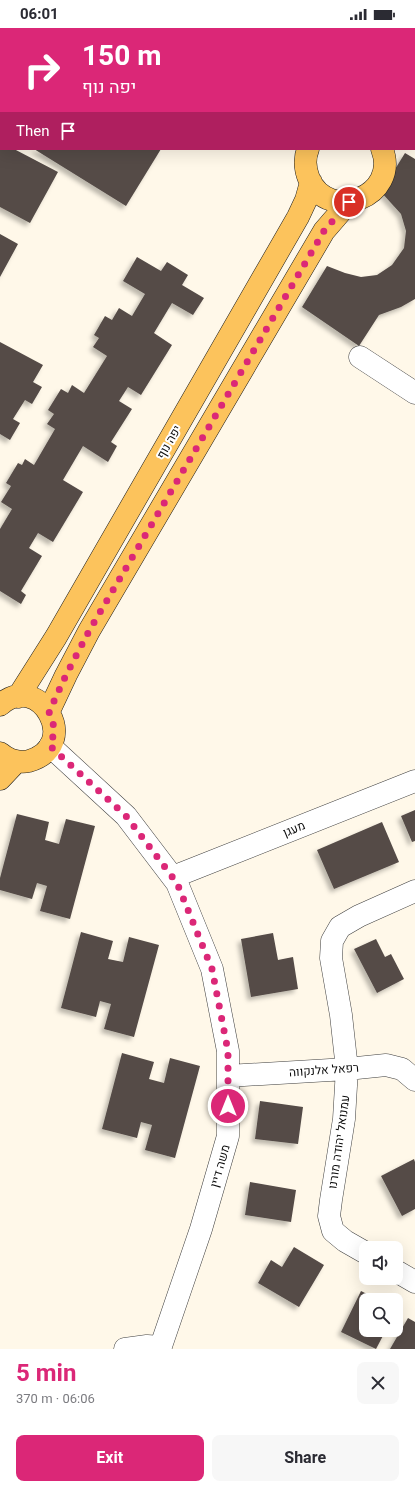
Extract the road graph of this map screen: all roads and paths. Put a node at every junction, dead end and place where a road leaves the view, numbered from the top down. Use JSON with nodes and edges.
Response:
{"nodes":[{"id":1,"x":306,"y":150,"type":"edge"},
{"id":2,"x":382,"y":150,"type":"edge"},
{"id":3,"x":311,"y":182,"type":"junction"},
{"id":4,"x":349,"y":202,"type":"junction"},
{"id":5,"x":360,"y":357,"type":"dead end"},
{"id":6,"x":415,"y":393,"type":"edge"},
{"id":7,"x":9,"y":701,"type":"edge"},
{"id":8,"x":49,"y":712,"type":"junction"},
{"id":9,"x":50,"y":746,"type":"junction"},
{"id":10,"x":8,"y":757,"type":"edge"},
{"id":11,"x":0,"y":779,"type":"edge"},
{"id":12,"x":415,"y":781,"type":"edge"},
{"id":13,"x":173,"y":877,"type":"junction"},
{"id":14,"x":415,"y":891,"type":"edge"},
{"id":15,"x":347,"y":1069,"type":"junction"},
{"id":16,"x":228,"y":1076,"type":"junction"},
{"id":17,"x":415,"y":1080,"type":"edge"},
{"id":18,"x":359,"y":1249,"type":"edge"},
{"id":19,"x":403,"y":1275,"type":"edge"},
{"id":20,"x":415,"y":1282,"type":"edge"},
{"id":21,"x":160,"y":1348,"type":"edge"},
{"id":22,"x":125,"y":1349,"type":"edge"}],
"edges":[{"from":1,"to":3,"type":"main road"},
{"from":2,"to":4,"type":"main road"},
{"from":3,"to":4,"type":"main road"},
{"from":3,"to":7,"type":"main road","name":"יפה נוף"},
{"from":4,"to":8,"type":"main road"},
{"from":5,"to":6,"type":"street"},
{"from":7,"to":8,"type":"main road","name":"יפה נוף"},
{"from":8,"to":9,"type":"main road"},
{"from":9,"to":10,"type":"main road"},
{"from":9,"to":13,"type":"street","name":"משה דיין"},
{"from":10,"to":11,"type":"main road"},
{"from":12,"to":13,"type":"street","name":"מעגן"},
{"from":13,"to":16,"type":"street","name":"משה דיין"},
{"from":14,"to":15,"type":"street","name":"עמנואל יהודה מורנו"},
{"from":15,"to":16,"type":"street","name":"רפאל אלנקווה"},
{"from":15,"to":17,"type":"street","name":"רפאל אלנקווה"},
{"from":15,"to":18,"type":"street","name":"עמנואל יהודה מורנו"},
{"from":16,"to":21,"type":"street","name":"משה דיין"},
{"from":19,"to":20,"type":"street"},
{"from":21,"to":22,"type":"street"}]}
